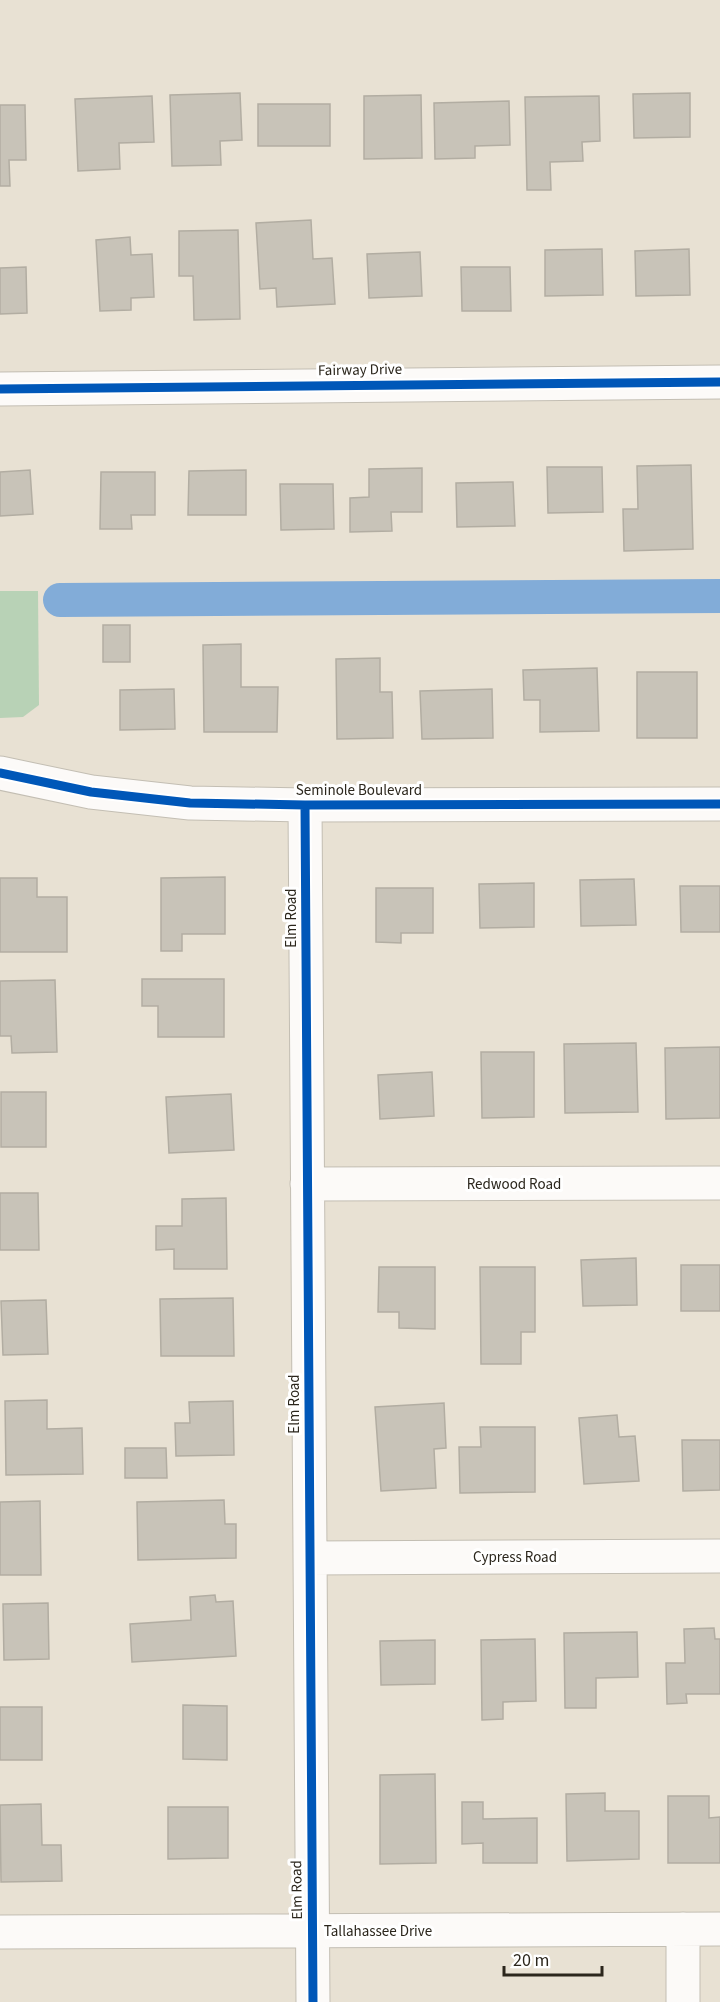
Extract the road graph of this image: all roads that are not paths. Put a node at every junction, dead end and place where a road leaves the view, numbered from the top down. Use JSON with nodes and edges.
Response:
{"nodes":[{"id":1,"x":720,"y":382,"type":"edge"},
{"id":2,"x":0,"y":389,"type":"edge"},
{"id":3,"x":0,"y":773,"type":"edge"},
{"id":4,"x":720,"y":804,"type":"edge"},
{"id":5,"x":305,"y":806,"type":"junction"},
{"id":6,"x":720,"y":1183,"type":"edge"},
{"id":7,"x":307,"y":1184,"type":"junction"},
{"id":8,"x":720,"y":1556,"type":"edge"},
{"id":9,"x":310,"y":1558,"type":"junction"},
{"id":10,"x":682,"y":1929,"type":"junction"},
{"id":11,"x":720,"y":1929,"type":"edge"},
{"id":12,"x":313,"y":1931,"type":"junction"},
{"id":13,"x":0,"y":1932,"type":"edge"},
{"id":14,"x":313,"y":2002,"type":"edge"},
{"id":15,"x":683,"y":2002,"type":"edge"}],
"edges":[{"from":1,"to":2,"type":"street","name":"Fairway Drive"},
{"from":3,"to":5,"type":"street","name":"Seminole Boulevard"},
{"from":4,"to":5,"type":"street","name":"Seminole Boulevard"},
{"from":5,"to":7,"type":"street","name":"Elm Road"},
{"from":6,"to":7,"type":"street","name":"Redwood Road"},
{"from":7,"to":9,"type":"street","name":"Elm Road"},
{"from":8,"to":9,"type":"street","name":"Cypress Road"},
{"from":9,"to":12,"type":"street","name":"Elm Road"},
{"from":10,"to":11,"type":"street","name":"Tallahassee Drive"},
{"from":10,"to":12,"type":"street","name":"Tallahassee Drive"},
{"from":10,"to":15,"type":"street"},
{"from":12,"to":13,"type":"street","name":"Tallahassee Drive"},
{"from":12,"to":14,"type":"street","name":"Elm Road"}]}
